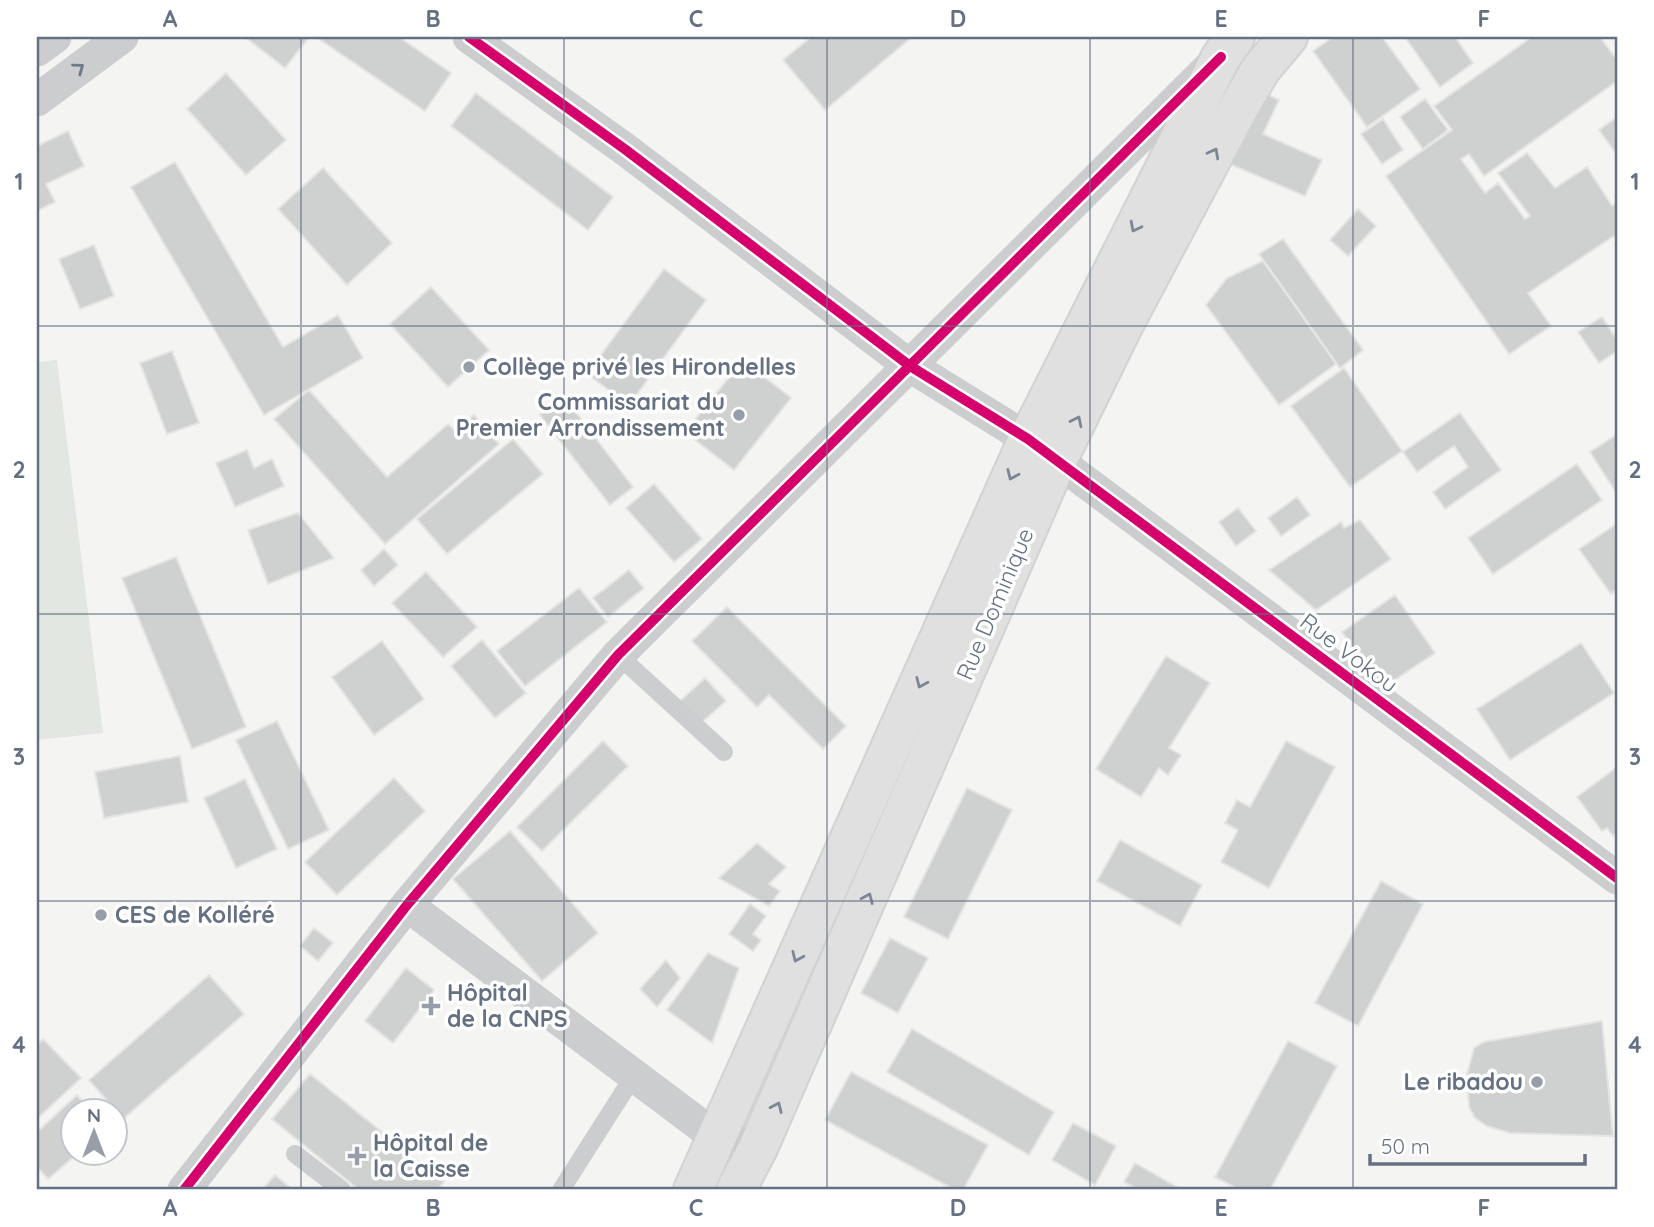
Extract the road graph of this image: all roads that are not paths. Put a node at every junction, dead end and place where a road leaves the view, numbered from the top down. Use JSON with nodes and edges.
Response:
{"nodes":[{"id":1,"x":55,"y":37,"type":"edge"},
{"id":2,"x":122,"y":37,"type":"edge"},
{"id":3,"x":470,"y":37,"type":"edge"},
{"id":4,"x":1288,"y":37,"type":"edge"},
{"id":5,"x":1228,"y":47,"type":"edge"},
{"id":6,"x":37,"y":50,"type":"edge"},
{"id":7,"x":37,"y":100,"type":"edge"},
{"id":8,"x":1175,"y":188,"type":"junction"},
{"id":9,"x":910,"y":366,"type":"junction"},
{"id":10,"x":1042,"y":450,"type":"junction"},
{"id":11,"x":618,"y":655,"type":"junction"},
{"id":12,"x":724,"y":752,"type":"dead end"},
{"id":13,"x":1617,"y":878,"type":"edge"},
{"id":14,"x":407,"y":905,"type":"junction"},
{"id":15,"x":632,"y":1077,"type":"junction"},
{"id":16,"x":716,"y":1137,"type":"junction"},
{"id":17,"x":758,"y":1148,"type":"junction"},
{"id":18,"x":295,"y":1154,"type":"dead end"},
{"id":19,"x":184,"y":1190,"type":"edge"},
{"id":20,"x":342,"y":1190,"type":"edge"},
{"id":21,"x":561,"y":1190,"type":"edge"},
{"id":22,"x":693,"y":1190,"type":"edge"},
{"id":23,"x":736,"y":1190,"type":"edge"}],
"edges":[{"from":1,"to":6,"type":"street"},
{"from":7,"to":2,"type":"street","one_way":true},
{"from":3,"to":9,"type":"street","name":"Rue Vokou"},
{"from":8,"to":4,"type":"main road","name":"Rue Dominique","one_way":true},
{"from":5,"to":8,"type":"main road","name":"Rue Dominique"},
{"from":5,"to":9,"type":"street"},
{"from":8,"to":10,"type":"main road","name":"Rue Dominique"},
{"from":9,"to":10,"type":"street","name":"Rue Vokou"},
{"from":9,"to":11,"type":"street"},
{"from":10,"to":13,"type":"street","name":"Rue Vokou"},
{"from":10,"to":16,"type":"main road","name":"Rue Dominique","one_way":true},
{"from":17,"to":10,"type":"main road","name":"Rue Dominique","one_way":true},
{"from":11,"to":12,"type":"lane"},
{"from":11,"to":14,"type":"street"},
{"from":14,"to":15,"type":"street"},
{"from":14,"to":19,"type":"street"},
{"from":15,"to":16,"type":"street"},
{"from":15,"to":21,"type":"lane"},
{"from":16,"to":17,"type":"street"},
{"from":16,"to":22,"type":"main road","name":"Rue Dominique"},
{"from":17,"to":23,"type":"main road","name":"Rue Dominique"},
{"from":18,"to":20,"type":"lane"}]}
